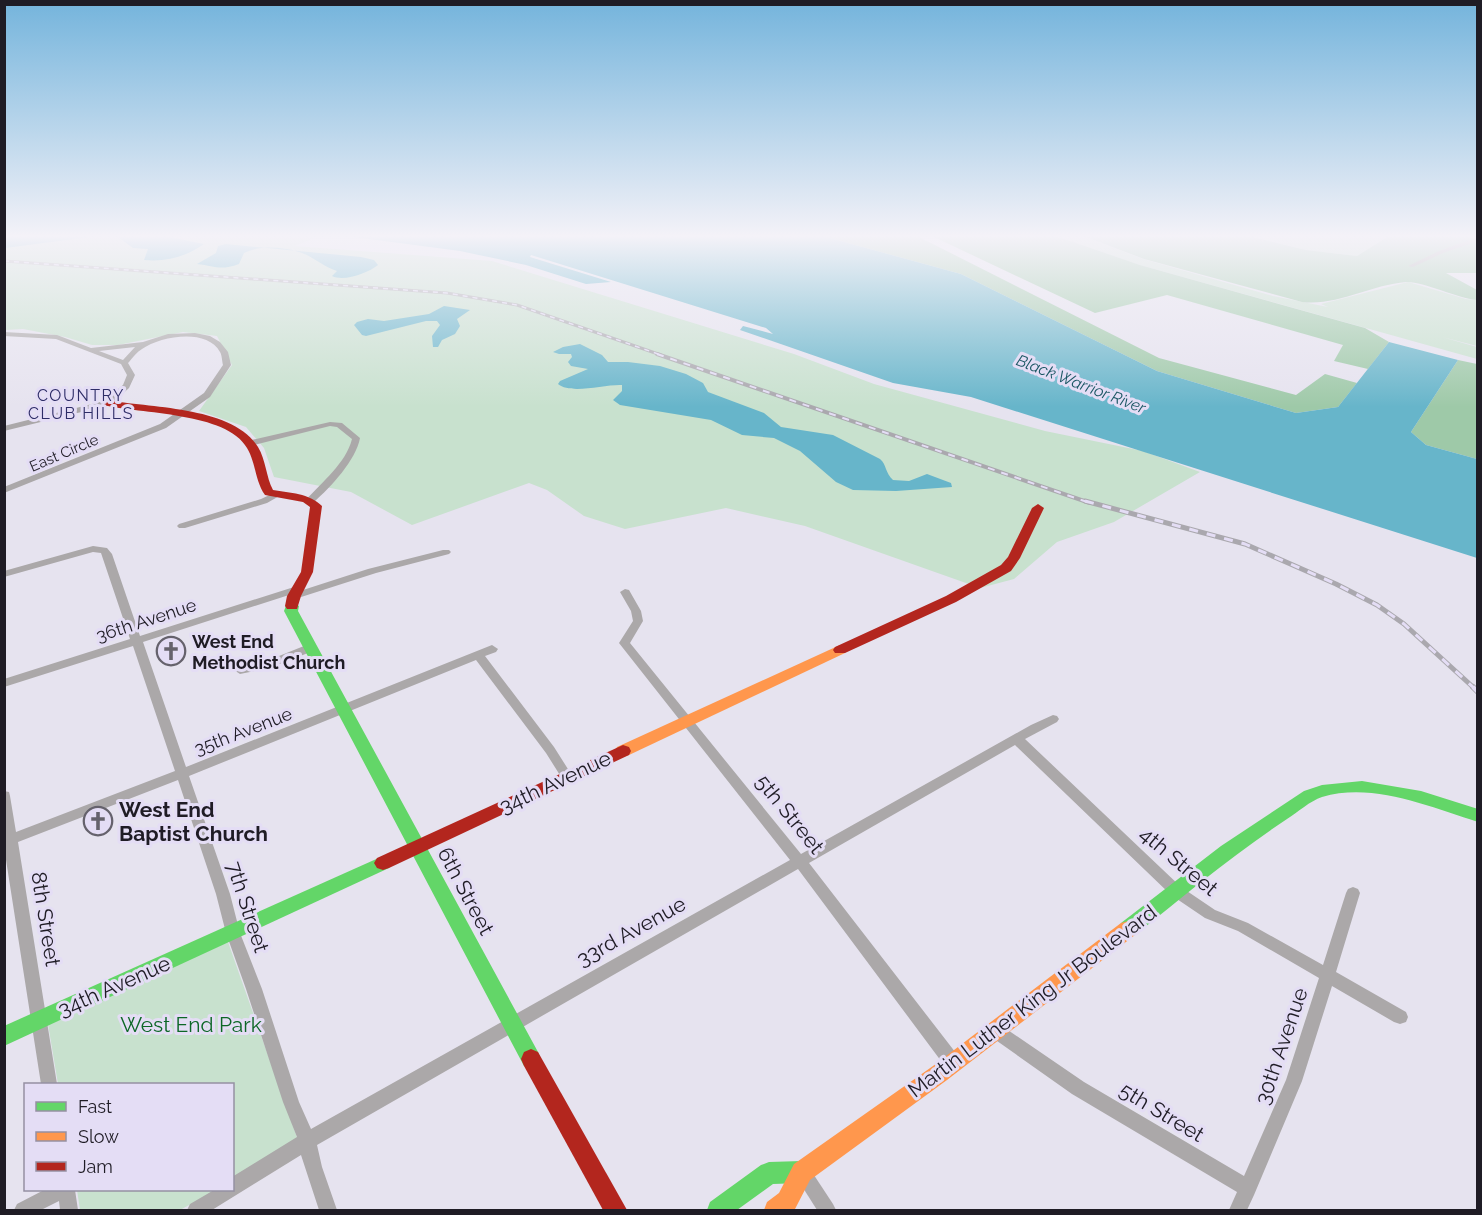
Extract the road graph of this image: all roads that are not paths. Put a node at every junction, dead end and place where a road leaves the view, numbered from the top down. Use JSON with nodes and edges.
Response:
{"nodes":[{"id":1,"x":4,"y":334,"type":"edge"},
{"id":2,"x":147,"y":343,"type":"junction"},
{"id":3,"x":92,"y":349,"type":"junction"},
{"id":4,"x":124,"y":363,"type":"junction"},
{"id":5,"x":107,"y":403,"type":"junction"},
{"id":6,"x":182,"y":415,"type":"junction"},
{"id":7,"x":4,"y":429,"type":"edge"},
{"id":8,"x":250,"y":444,"type":"junction"},
{"id":9,"x":4,"y":490,"type":"edge"},
{"id":10,"x":276,"y":495,"type":"junction"},
{"id":11,"x":311,"y":500,"type":"junction"},
{"id":12,"x":1038,"y":508,"type":"dead end"},
{"id":13,"x":182,"y":526,"type":"dead end"},
{"id":14,"x":446,"y":552,"type":"dead end"},
{"id":15,"x":4,"y":574,"type":"edge"},
{"id":16,"x":625,"y":592,"type":"dead end"},
{"id":17,"x":296,"y":593,"type":"junction"},
{"id":18,"x":136,"y":640,"type":"junction"},
{"id":19,"x":309,"y":648,"type":"junction"},
{"id":20,"x":492,"y":649,"type":"dead end"},
{"id":21,"x":478,"y":654,"type":"junction"},
{"id":22,"x":240,"y":670,"type":"dead end"},
{"id":23,"x":4,"y":683,"type":"edge"},
{"id":24,"x":344,"y":710,"type":"junction"},
{"id":25,"x":1053,"y":719,"type":"dead end"},
{"id":26,"x":686,"y":721,"type":"junction"},
{"id":27,"x":1017,"y":739,"type":"junction"},
{"id":28,"x":182,"y":773,"type":"junction"},
{"id":29,"x":567,"y":777,"type":"junction"},
{"id":30,"x":4,"y":796,"type":"edge"},
{"id":31,"x":1478,"y":816,"type":"edge"},
{"id":32,"x":8,"y":841,"type":"edge"},
{"id":33,"x":416,"y":847,"type":"junction"},
{"id":34,"x":800,"y":862,"type":"junction"},
{"id":35,"x":1176,"y":891,"type":"junction"},
{"id":36,"x":1353,"y":892,"type":"dead end"},
{"id":37,"x":232,"y":933,"type":"junction"},
{"id":38,"x":1327,"y":977,"type":"junction"},
{"id":39,"x":1400,"y":1017,"type":"dead end"},
{"id":40,"x":39,"y":1020,"type":"junction"},
{"id":41,"x":512,"y":1024,"type":"junction"},
{"id":42,"x":996,"y":1031,"type":"junction"},
{"id":43,"x":4,"y":1036,"type":"edge"},
{"id":44,"x":953,"y":1064,"type":"junction"},
{"id":45,"x":49,"y":1083,"type":"edge"},
{"id":46,"x":307,"y":1142,"type":"junction"},
{"id":47,"x":801,"y":1172,"type":"junction"},
{"id":48,"x":234,"y":1187,"type":"edge"},
{"id":49,"x":1248,"y":1189,"type":"junction"},
{"id":50,"x":62,"y":1191,"type":"edge"},
{"id":51,"x":64,"y":1191,"type":"edge"},
{"id":52,"x":228,"y":1191,"type":"edge"},
{"id":53,"x":23,"y":1210,"type":"edge"},
{"id":54,"x":69,"y":1210,"type":"edge"},
{"id":55,"x":195,"y":1210,"type":"edge"},
{"id":56,"x":327,"y":1210,"type":"edge"},
{"id":57,"x":616,"y":1210,"type":"edge"},
{"id":58,"x":718,"y":1210,"type":"edge"},
{"id":59,"x":775,"y":1210,"type":"edge"},
{"id":60,"x":827,"y":1210,"type":"edge"},
{"id":61,"x":1238,"y":1210,"type":"edge"}],
"edges":[{"from":1,"to":3,"type":"street"},
{"from":2,"to":3,"type":"street"},
{"from":2,"to":4,"type":"street","name":"East Circle"},
{"from":2,"to":6,"type":"street","name":"East Circle"},
{"from":3,"to":4,"type":"street"},
{"from":4,"to":5,"type":"street"},
{"from":5,"to":6,"type":"street"},
{"from":5,"to":7,"type":"street"},
{"from":6,"to":8,"type":"street"},
{"from":6,"to":9,"type":"street","name":"East Circle"},
{"from":8,"to":10,"type":"street"},
{"from":8,"to":11,"type":"street"},
{"from":10,"to":11,"type":"street"},
{"from":10,"to":13,"type":"street"},
{"from":11,"to":17,"type":"street"},
{"from":12,"to":26,"type":"street","name":"34th Avenue"},
{"from":14,"to":17,"type":"street","name":"36th Avenue"},
{"from":15,"to":18,"type":"street","name":"7th Street"},
{"from":16,"to":26,"type":"street","name":"5th Street"},
{"from":17,"to":18,"type":"street","name":"36th Avenue"},
{"from":17,"to":19,"type":"street","name":"6th Street"},
{"from":18,"to":23,"type":"street","name":"36th Avenue"},
{"from":18,"to":28,"type":"street","name":"7th Street"},
{"from":19,"to":22,"type":"street"},
{"from":19,"to":24,"type":"street","name":"6th Street"},
{"from":20,"to":21,"type":"street","name":"35th Avenue"},
{"from":21,"to":24,"type":"street","name":"35th Avenue"},
{"from":21,"to":29,"type":"street"},
{"from":24,"to":28,"type":"street","name":"35th Avenue"},
{"from":24,"to":33,"type":"street","name":"6th Street"},
{"from":25,"to":27,"type":"street","name":"33rd Avenue"},
{"from":26,"to":29,"type":"street","name":"34th Avenue"},
{"from":26,"to":34,"type":"street","name":"5th Street"},
{"from":27,"to":34,"type":"street","name":"33rd Avenue"},
{"from":27,"to":35,"type":"street","name":"4th Street"},
{"from":28,"to":32,"type":"street","name":"35th Avenue"},
{"from":28,"to":37,"type":"street","name":"7th Street"},
{"from":29,"to":33,"type":"street","name":"34th Avenue"},
{"from":30,"to":32,"type":"street","name":"8th Street"},
{"from":31,"to":35,"type":"street","name":"Martin Luther King Jr Boulevard"},
{"from":32,"to":40,"type":"street","name":"8th Street"},
{"from":33,"to":37,"type":"street","name":"34th Avenue"},
{"from":33,"to":41,"type":"street","name":"6th Street"},
{"from":34,"to":41,"type":"street","name":"33rd Avenue"},
{"from":34,"to":44,"type":"street","name":"5th Street"},
{"from":35,"to":38,"type":"street","name":"4th Street"},
{"from":35,"to":42,"type":"street","name":"Martin Luther King Jr Boulevard"},
{"from":36,"to":38,"type":"street","name":"30th Avenue"},
{"from":37,"to":40,"type":"street","name":"34th Avenue"},
{"from":37,"to":46,"type":"street","name":"7th Street"},
{"from":38,"to":39,"type":"street","name":"4th Street"},
{"from":38,"to":49,"type":"street","name":"30th Avenue"},
{"from":40,"to":43,"type":"street","name":"34th Avenue"},
{"from":40,"to":45,"type":"street","name":"8th Street"},
{"from":41,"to":46,"type":"street","name":"33rd Avenue"},
{"from":41,"to":57,"type":"street","name":"6th Street"},
{"from":42,"to":44,"type":"street","name":"Martin Luther King Jr Boulevard"},
{"from":42,"to":49,"type":"street","name":"5th Street"},
{"from":44,"to":47,"type":"street","name":"Martin Luther King Jr Boulevard"},
{"from":46,"to":48,"type":"street","name":"33rd Avenue"},
{"from":46,"to":56,"type":"street","name":"7th Street"},
{"from":47,"to":58,"type":"street"},
{"from":47,"to":59,"type":"street","name":"Martin Luther King Jr Boulevard"},
{"from":47,"to":60,"type":"street"},
{"from":49,"to":61,"type":"street","name":"30th Avenue"},
{"from":50,"to":53,"type":"street"},
{"from":51,"to":54,"type":"street"},
{"from":52,"to":55,"type":"street","name":"33rd Avenue"}]}
